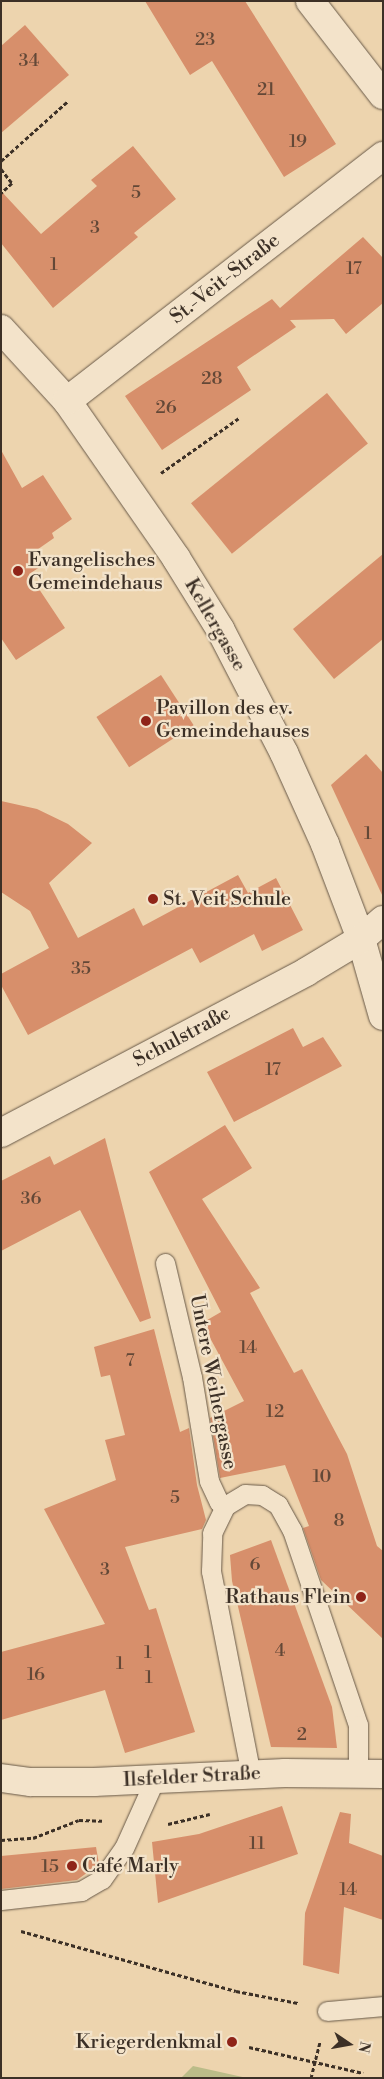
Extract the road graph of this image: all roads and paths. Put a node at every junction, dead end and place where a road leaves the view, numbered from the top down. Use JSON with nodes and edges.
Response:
{"nodes":[{"id":1,"x":310,"y":1,"type":"edge"},
{"id":2,"x":383,"y":95,"type":"edge"},
{"id":3,"x":66,"y":102,"type":"dead end"},
{"id":4,"x":383,"y":156,"type":"edge"},
{"id":5,"x":1,"y":161,"type":"edge"},
{"id":6,"x":1,"y":169,"type":"edge"},
{"id":7,"x":1,"y":193,"type":"edge"},
{"id":8,"x":1,"y":329,"type":"edge"},
{"id":9,"x":67,"y":401,"type":"junction"},
{"id":10,"x":239,"y":418,"type":"dead end"},
{"id":11,"x":132,"y":494,"type":"junction"},
{"id":12,"x":383,"y":920,"type":"edge"},
{"id":13,"x":361,"y":939,"type":"junction"},
{"id":14,"x":383,"y":1016,"type":"edge"},
{"id":15,"x":1,"y":1133,"type":"edge"},
{"id":16,"x":165,"y":1263,"type":"dead end"},
{"id":17,"x":225,"y":1506,"type":"junction"},
{"id":18,"x":370,"y":1773,"type":"edge"},
{"id":19,"x":251,"y":1775,"type":"junction"},
{"id":20,"x":1,"y":1778,"type":"edge"},
{"id":21,"x":155,"y":1779,"type":"junction"},
{"id":22,"x":1,"y":1900,"type":"edge"},
{"id":23,"x":11,"y":1928,"type":"dead end"},
{"id":24,"x":383,"y":2006,"type":"edge"},
{"id":25,"x":327,"y":2011,"type":"junction"},
{"id":26,"x":249,"y":2047,"type":"dead end"},
{"id":27,"x":315,"y":2061,"type":"junction"},
{"id":28,"x":363,"y":2073,"type":"dead end"},
{"id":29,"x":311,"y":2078,"type":"edge"}],
"edges":[{"from":1,"to":2,"type":"street"},
{"from":3,"to":5,"type":"path"},
{"from":4,"to":9,"type":"street","name":"St.-Veit-Straße"},
{"from":6,"to":7,"type":"path"},
{"from":8,"to":9,"type":"street","name":"Kellergasse"},
{"from":9,"to":11,"type":"street","name":"Kellergasse"},
{"from":10,"to":11,"type":"path"},
{"from":11,"to":13,"type":"street","name":"Kellergasse"},
{"from":12,"to":13,"type":"street","name":"Schulstraße"},
{"from":13,"to":14,"type":"street","name":"Kellergasse"},
{"from":13,"to":15,"type":"street","name":"Schulstraße"},
{"from":16,"to":17,"type":"lane","name":"Untere Weihergasse"},
{"from":17,"to":18,"type":"lane","name":"Untere Weihergasse"},
{"from":17,"to":19,"type":"lane"},
{"from":18,"to":19,"type":"street","name":"Ilsfelder Straße"},
{"from":19,"to":21,"type":"street","name":"Ilsfelder Straße"},
{"from":20,"to":21,"type":"street","name":"Ilsfelder Straße"},
{"from":21,"to":22,"type":"lane"},
{"from":23,"to":25,"type":"path"},
{"from":24,"to":25,"type":"lane"},
{"from":25,"to":27,"type":"path"},
{"from":26,"to":27,"type":"path"},
{"from":27,"to":28,"type":"path"},
{"from":27,"to":29,"type":"path"}]}
